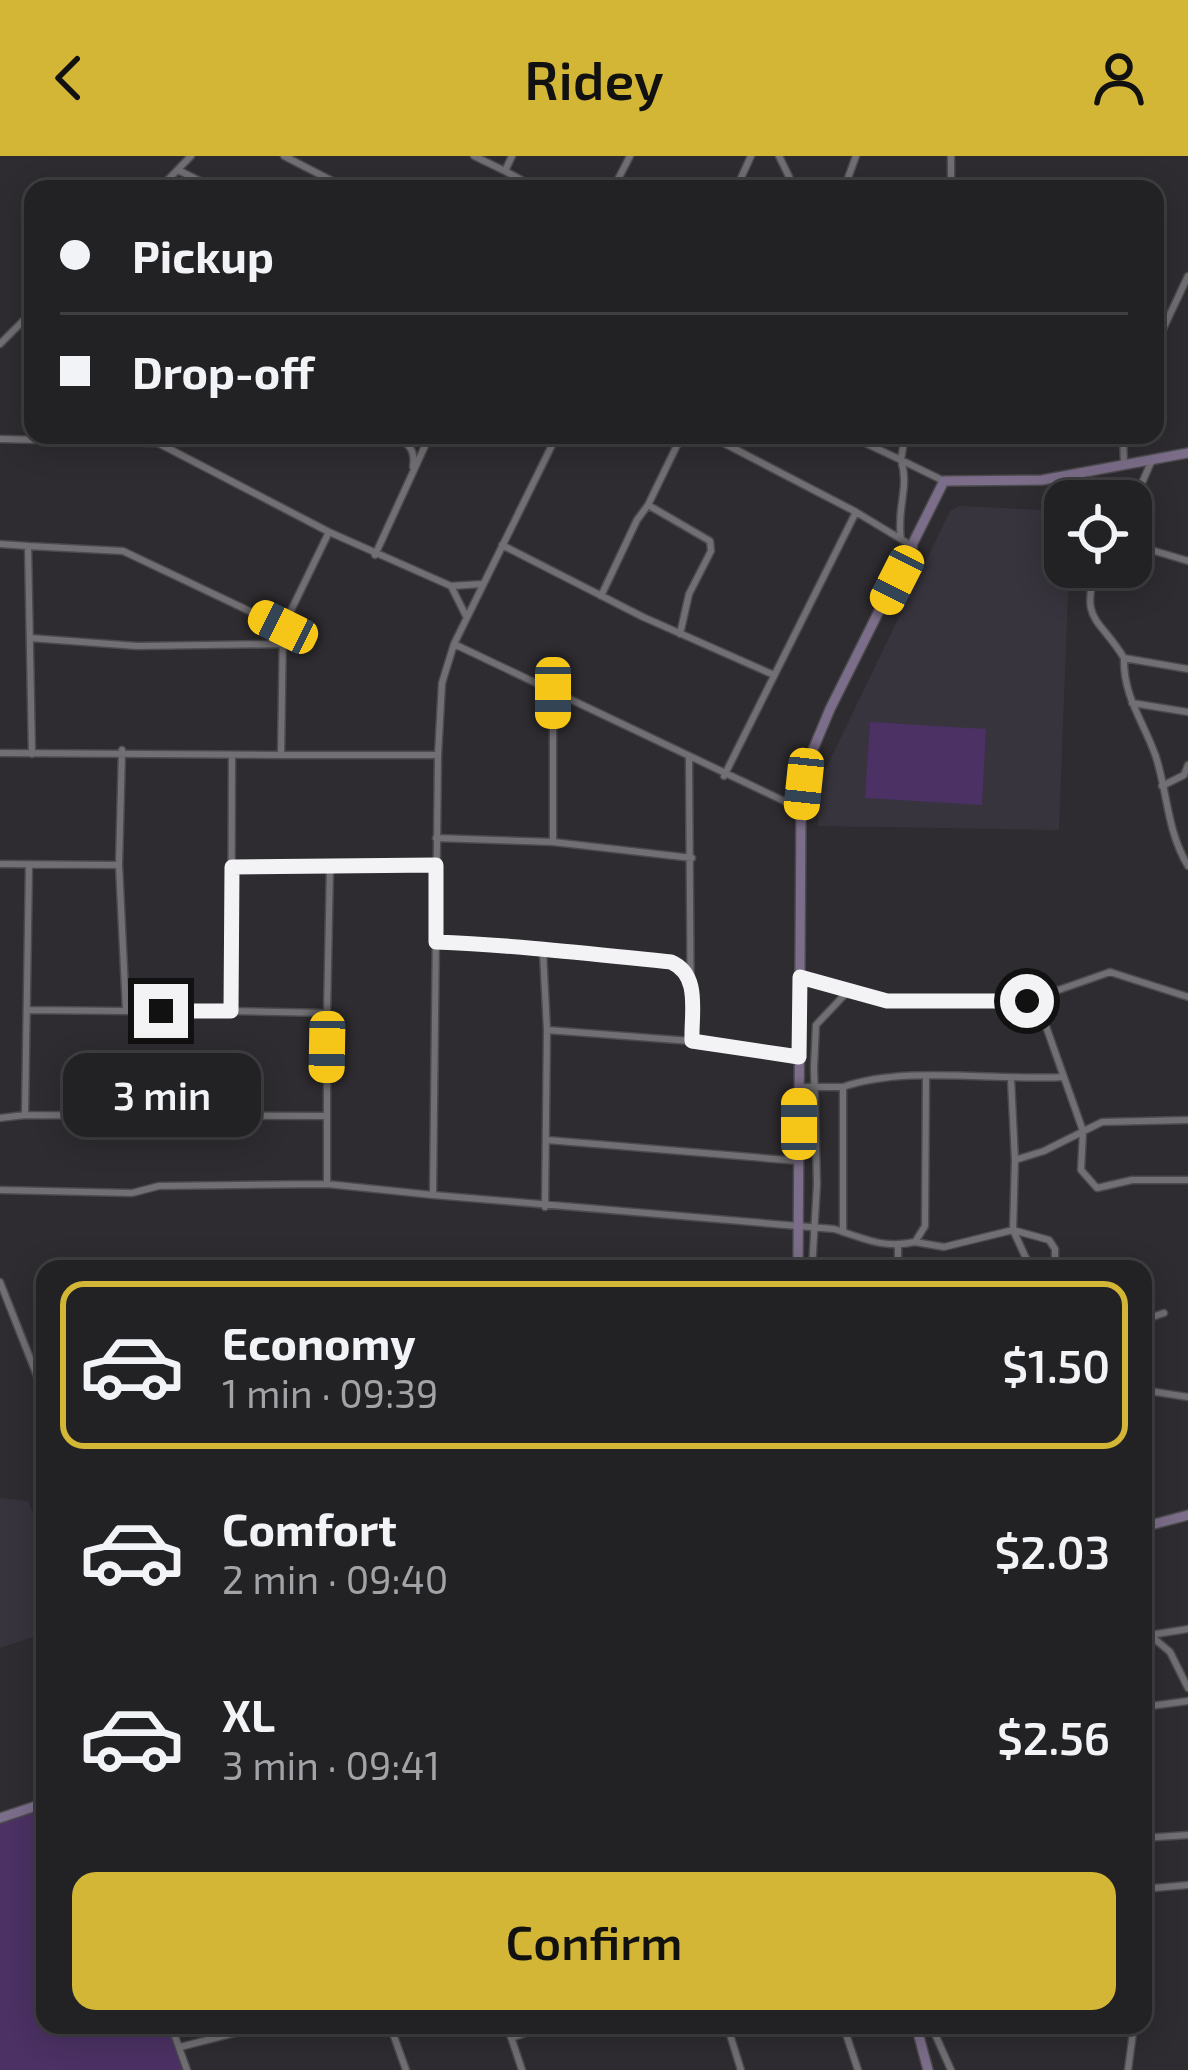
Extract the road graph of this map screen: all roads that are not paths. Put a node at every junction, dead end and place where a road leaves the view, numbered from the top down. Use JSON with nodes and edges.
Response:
{"nodes":[{"id":1,"x":191,"y":156,"type":"edge"},
{"id":2,"x":284,"y":156,"type":"edge"},
{"id":3,"x":474,"y":156,"type":"edge"},
{"id":4,"x":512,"y":156,"type":"edge"},
{"id":5,"x":294,"y":158,"type":"edge"},
{"id":6,"x":178,"y":170,"type":"junction"},
{"id":7,"x":505,"y":171,"type":"junction"},
{"id":8,"x":168,"y":180,"type":"edge"},
{"id":9,"x":198,"y":180,"type":"edge"},
{"id":10,"x":332,"y":180,"type":"edge"},
{"id":11,"x":522,"y":180,"type":"edge"},
{"id":12,"x":1188,"y":276,"type":"edge"},
{"id":13,"x":24,"y":320,"type":"edge"},
{"id":14,"x":1164,"y":327,"type":"edge"},
{"id":15,"x":0,"y":344,"type":"edge"},
{"id":16,"x":168,"y":444,"type":"edge"},
{"id":17,"x":409,"y":444,"type":"edge"},
{"id":18,"x":426,"y":444,"type":"edge"},
{"id":19,"x":552,"y":444,"type":"edge"},
{"id":20,"x":678,"y":444,"type":"edge"},
{"id":21,"x":725,"y":444,"type":"edge"},
{"id":22,"x":867,"y":444,"type":"edge"},
{"id":23,"x":904,"y":444,"type":"edge"},
{"id":24,"x":1123,"y":444,"type":"edge"},
{"id":25,"x":1188,"y":453,"type":"edge"},
{"id":26,"x":1154,"y":456,"type":"junction"},
{"id":27,"x":901,"y":460,"type":"junction"},
{"id":28,"x":1124,"y":464,"type":"junction"},
{"id":29,"x":412,"y":476,"type":"junction"},
{"id":30,"x":1143,"y":480,"type":"edge"},
{"id":31,"x":944,"y":481,"type":"junction"},
{"id":32,"x":648,"y":505,"type":"junction"},
{"id":33,"x":856,"y":512,"type":"junction"},
{"id":34,"x":897,"y":516,"type":"junction"},
{"id":35,"x":870,"y":521,"type":"junction"},
{"id":36,"x":328,"y":532,"type":"junction"},
{"id":37,"x":901,"y":539,"type":"junction"},
{"id":38,"x":0,"y":544,"type":"edge"},
{"id":39,"x":502,"y":545,"type":"junction"},
{"id":40,"x":28,"y":546,"type":"junction"},
{"id":41,"x":914,"y":547,"type":"junction"},
{"id":42,"x":1152,"y":550,"type":"edge"},
{"id":43,"x":375,"y":554,"type":"junction"},
{"id":44,"x":1188,"y":561,"type":"edge"},
{"id":45,"x":483,"y":584,"type":"junction"},
{"id":46,"x":451,"y":586,"type":"junction"},
{"id":47,"x":1090,"y":588,"type":"edge"},
{"id":48,"x":601,"y":596,"type":"junction"},
{"id":49,"x":466,"y":617,"type":"junction"},
{"id":50,"x":283,"y":627,"type":"junction"},
{"id":51,"x":680,"y":634,"type":"junction"},
{"id":52,"x":30,"y":638,"type":"junction"},
{"id":53,"x":281,"y":644,"type":"junction"},
{"id":54,"x":454,"y":644,"type":"junction"},
{"id":55,"x":1124,"y":658,"type":"junction"},
{"id":56,"x":1188,"y":669,"type":"edge"},
{"id":57,"x":774,"y":675,"type":"junction"},
{"id":58,"x":553,"y":693,"type":"junction"},
{"id":59,"x":1131,"y":703,"type":"junction"},
{"id":60,"x":1188,"y":712,"type":"edge"},
{"id":61,"x":122,"y":751,"type":"junction"},
{"id":62,"x":0,"y":753,"type":"edge"},
{"id":63,"x":32,"y":754,"type":"junction"},
{"id":64,"x":281,"y":754,"type":"junction"},
{"id":65,"x":232,"y":755,"type":"junction"},
{"id":66,"x":438,"y":755,"type":"junction"},
{"id":67,"x":689,"y":759,"type":"junction"},
{"id":68,"x":1188,"y":766,"type":"edge"},
{"id":69,"x":724,"y":776,"type":"junction"},
{"id":70,"x":1162,"y":786,"type":"junction"},
{"id":71,"x":801,"y":809,"type":"junction"},
{"id":72,"x":436,"y":838,"type":"junction"},
{"id":73,"x":553,"y":842,"type":"junction"},
{"id":74,"x":692,"y":858,"type":"junction"},
{"id":75,"x":0,"y":864,"type":"edge"},
{"id":76,"x":29,"y":865,"type":"junction"},
{"id":77,"x":119,"y":865,"type":"junction"},
{"id":78,"x":436,"y":865,"type":"junction"},
{"id":79,"x":1188,"y":866,"type":"edge"},
{"id":80,"x":232,"y":867,"type":"junction"},
{"id":81,"x":330,"y":867,"type":"junction"},
{"id":82,"x":436,"y":942,"type":"junction"},
{"id":83,"x":543,"y":952,"type":"junction"},
{"id":84,"x":800,"y":977,"type":"junction"},
{"id":85,"x":691,"y":978,"type":"junction"},
{"id":86,"x":850,"y":989,"type":"junction"},
{"id":87,"x":1188,"y":997,"type":"edge"},
{"id":88,"x":1036,"y":998,"type":"junction"},
{"id":89,"x":26,"y":1010,"type":"junction"},
{"id":90,"x":126,"y":1011,"type":"junction"},
{"id":91,"x":231,"y":1011,"type":"junction"},
{"id":92,"x":327,"y":1013,"type":"junction"},
{"id":93,"x":547,"y":1030,"type":"junction"},
{"id":94,"x":692,"y":1041,"type":"junction"},
{"id":95,"x":799,"y":1057,"type":"junction"},
{"id":96,"x":926,"y":1077,"type":"junction"},
{"id":97,"x":1064,"y":1077,"type":"junction"},
{"id":98,"x":1011,"y":1081,"type":"junction"},
{"id":99,"x":800,"y":1087,"type":"junction"},
{"id":100,"x":815,"y":1087,"type":"junction"},
{"id":101,"x":843,"y":1088,"type":"junction"},
{"id":102,"x":25,"y":1115,"type":"junction"},
{"id":103,"x":326,"y":1116,"type":"junction"},
{"id":104,"x":0,"y":1118,"type":"edge"},
{"id":105,"x":1188,"y":1120,"type":"edge"},
{"id":106,"x":1083,"y":1131,"type":"junction"},
{"id":107,"x":547,"y":1140,"type":"junction"},
{"id":108,"x":799,"y":1160,"type":"junction"},
{"id":109,"x":1016,"y":1160,"type":"junction"},
{"id":110,"x":1188,"y":1180,"type":"edge"},
{"id":111,"x":327,"y":1184,"type":"junction"},
{"id":112,"x":0,"y":1190,"type":"edge"},
{"id":113,"x":433,"y":1195,"type":"junction"},
{"id":114,"x":545,"y":1207,"type":"junction"},
{"id":115,"x":815,"y":1227,"type":"junction"},
{"id":116,"x":797,"y":1228,"type":"junction"},
{"id":117,"x":1013,"y":1231,"type":"junction"},
{"id":118,"x":844,"y":1232,"type":"junction"},
{"id":119,"x":915,"y":1242,"type":"junction"},
{"id":120,"x":898,"y":1246,"type":"junction"},
{"id":121,"x":798,"y":1260,"type":"edge"},
{"id":122,"x":813,"y":1260,"type":"edge"},
{"id":123,"x":898,"y":1260,"type":"edge"},
{"id":124,"x":1026,"y":1260,"type":"edge"},
{"id":125,"x":1055,"y":1260,"type":"edge"},
{"id":126,"x":0,"y":1282,"type":"edge"},
{"id":127,"x":1164,"y":1313,"type":"dead end"},
{"id":128,"x":1152,"y":1317,"type":"edge"},
{"id":129,"x":36,"y":1373,"type":"edge"},
{"id":130,"x":1152,"y":1391,"type":"edge"},
{"id":131,"x":1188,"y":1397,"type":"edge"},
{"id":132,"x":1188,"y":1515,"type":"edge"},
{"id":133,"x":1152,"y":1525,"type":"edge"},
{"id":134,"x":1188,"y":1629,"type":"edge"},
{"id":135,"x":1152,"y":1635,"type":"edge"},
{"id":136,"x":1152,"y":1637,"type":"edge"},
{"id":137,"x":1188,"y":1688,"type":"edge"},
{"id":138,"x":1185,"y":1702,"type":"edge"},
{"id":139,"x":1152,"y":1706,"type":"edge"},
{"id":140,"x":36,"y":1806,"type":"edge"},
{"id":141,"x":32,"y":1808,"type":"junction"},
{"id":142,"x":36,"y":1810,"type":"edge"},
{"id":143,"x":0,"y":1818,"type":"edge"},
{"id":144,"x":1188,"y":1835,"type":"edge"},
{"id":145,"x":1152,"y":1837,"type":"edge"},
{"id":146,"x":1188,"y":1885,"type":"edge"},
{"id":147,"x":1152,"y":1888,"type":"edge"},
{"id":148,"x":175,"y":2034,"type":"edge"},
{"id":149,"x":223,"y":2034,"type":"edge"},
{"id":150,"x":393,"y":2034,"type":"edge"},
{"id":151,"x":510,"y":2034,"type":"edge"},
{"id":152,"x":523,"y":2034,"type":"edge"},
{"id":153,"x":730,"y":2034,"type":"edge"},
{"id":154,"x":846,"y":2034,"type":"edge"},
{"id":155,"x":918,"y":2034,"type":"edge"},
{"id":156,"x":935,"y":2034,"type":"edge"},
{"id":157,"x":1133,"y":2034,"type":"edge"},
{"id":158,"x":512,"y":2038,"type":"junction"},
{"id":159,"x":180,"y":2047,"type":"junction"},
{"id":160,"x":187,"y":2070,"type":"edge"},
{"id":161,"x":406,"y":2070,"type":"edge"},
{"id":162,"x":522,"y":2070,"type":"edge"},
{"id":163,"x":741,"y":2070,"type":"edge"},
{"id":164,"x":859,"y":2070,"type":"edge"},
{"id":165,"x":928,"y":2070,"type":"edge"},
{"id":166,"x":951,"y":2070,"type":"edge"},
{"id":167,"x":1128,"y":2070,"type":"edge"}],
"edges":[{"from":1,"to":6,"type":"street"},
{"from":2,"to":5,"type":"street"},
{"from":3,"to":7,"type":"street"},
{"from":4,"to":7,"type":"street"},
{"from":5,"to":10,"type":"street"},
{"from":6,"to":8,"type":"street"},
{"from":6,"to":9,"type":"street"},
{"from":7,"to":11,"type":"street"},
{"from":12,"to":14,"type":"street"},
{"from":13,"to":15,"type":"street"},
{"from":16,"to":36,"type":"street"},
{"from":17,"to":29,"type":"street"},
{"from":18,"to":29,"type":"street"},
{"from":19,"to":39,"type":"street"},
{"from":20,"to":32,"type":"street"},
{"from":21,"to":33,"type":"street"},
{"from":22,"to":27,"type":"street"},
{"from":23,"to":27,"type":"street"},
{"from":24,"to":28,"type":"street"},
{"from":25,"to":26,"type":"street"},
{"from":26,"to":28,"type":"street"},
{"from":26,"to":30,"type":"street"},
{"from":27,"to":31,"type":"street"},
{"from":27,"to":34,"type":"street"},
{"from":28,"to":31,"type":"street"},
{"from":29,"to":43,"type":"street"},
{"from":31,"to":41,"type":"street"},
{"from":32,"to":48,"type":"street"},
{"from":32,"to":51,"type":"street"},
{"from":33,"to":35,"type":"street"},
{"from":33,"to":57,"type":"street"},
{"from":34,"to":35,"type":"street"},
{"from":34,"to":37,"type":"street"},
{"from":35,"to":37,"type":"street"},
{"from":36,"to":43,"type":"street"},
{"from":36,"to":50,"type":"street"},
{"from":37,"to":41,"type":"street"},
{"from":38,"to":40,"type":"street"},
{"from":39,"to":45,"type":"street"},
{"from":39,"to":48,"type":"street"},
{"from":40,"to":50,"type":"street"},
{"from":40,"to":52,"type":"street"},
{"from":41,"to":71,"type":"street"},
{"from":42,"to":44,"type":"street"},
{"from":43,"to":46,"type":"street"},
{"from":45,"to":46,"type":"street"},
{"from":45,"to":49,"type":"street"},
{"from":46,"to":49,"type":"street"},
{"from":47,"to":55,"type":"street"},
{"from":48,"to":51,"type":"street"},
{"from":49,"to":54,"type":"street"},
{"from":50,"to":53,"type":"street"},
{"from":51,"to":57,"type":"street"},
{"from":52,"to":53,"type":"street"},
{"from":52,"to":63,"type":"street"},
{"from":53,"to":64,"type":"street"},
{"from":54,"to":58,"type":"street"},
{"from":54,"to":66,"type":"street"},
{"from":55,"to":56,"type":"street"},
{"from":55,"to":59,"type":"street"},
{"from":57,"to":69,"type":"street"},
{"from":58,"to":67,"type":"street"},
{"from":58,"to":73,"type":"street"},
{"from":59,"to":60,"type":"street"},
{"from":59,"to":70,"type":"street"},
{"from":61,"to":63,"type":"street"},
{"from":61,"to":65,"type":"street"},
{"from":61,"to":77,"type":"street"},
{"from":62,"to":63,"type":"street"},
{"from":64,"to":65,"type":"street"},
{"from":64,"to":66,"type":"street"},
{"from":65,"to":80,"type":"street"},
{"from":66,"to":72,"type":"street"},
{"from":67,"to":69,"type":"street"},
{"from":67,"to":74,"type":"street"},
{"from":68,"to":70,"type":"street"},
{"from":69,"to":71,"type":"street"},
{"from":70,"to":79,"type":"street"},
{"from":71,"to":84,"type":"street"},
{"from":72,"to":73,"type":"street"},
{"from":72,"to":78,"type":"street"},
{"from":73,"to":74,"type":"street"},
{"from":74,"to":85,"type":"street"},
{"from":75,"to":76,"type":"street"},
{"from":76,"to":77,"type":"street"},
{"from":76,"to":89,"type":"street"},
{"from":77,"to":90,"type":"street"},
{"from":78,"to":81,"type":"street"},
{"from":78,"to":82,"type":"street"},
{"from":80,"to":81,"type":"street"},
{"from":80,"to":91,"type":"street"},
{"from":81,"to":92,"type":"street"},
{"from":82,"to":83,"type":"street"},
{"from":82,"to":113,"type":"street"},
{"from":83,"to":85,"type":"street"},
{"from":83,"to":93,"type":"street"},
{"from":84,"to":86,"type":"street"},
{"from":84,"to":95,"type":"street"},
{"from":85,"to":94,"type":"street"},
{"from":86,"to":88,"type":"street"},
{"from":86,"to":100,"type":"street"},
{"from":87,"to":88,"type":"street"},
{"from":88,"to":97,"type":"street"},
{"from":89,"to":90,"type":"street"},
{"from":89,"to":102,"type":"street"},
{"from":90,"to":91,"type":"street"},
{"from":91,"to":92,"type":"street"},
{"from":92,"to":103,"type":"street"},
{"from":93,"to":94,"type":"street"},
{"from":93,"to":107,"type":"street"},
{"from":94,"to":95,"type":"street"},
{"from":95,"to":99,"type":"street"},
{"from":96,"to":98,"type":"street"},
{"from":96,"to":101,"type":"street"},
{"from":96,"to":119,"type":"street"},
{"from":97,"to":98,"type":"street"},
{"from":97,"to":106,"type":"street"},
{"from":98,"to":109,"type":"street"},
{"from":99,"to":100,"type":"street"},
{"from":99,"to":108,"type":"street"},
{"from":100,"to":101,"type":"street"},
{"from":100,"to":115,"type":"street"},
{"from":101,"to":118,"type":"street"},
{"from":102,"to":103,"type":"street"},
{"from":102,"to":104,"type":"street"},
{"from":103,"to":111,"type":"street"},
{"from":105,"to":106,"type":"street"},
{"from":106,"to":109,"type":"street"},
{"from":106,"to":110,"type":"street"},
{"from":107,"to":108,"type":"street"},
{"from":107,"to":114,"type":"street"},
{"from":108,"to":116,"type":"street"},
{"from":109,"to":117,"type":"street"},
{"from":111,"to":112,"type":"street"},
{"from":111,"to":113,"type":"street"},
{"from":113,"to":114,"type":"street"},
{"from":114,"to":116,"type":"street"},
{"from":115,"to":116,"type":"street"},
{"from":115,"to":118,"type":"street"},
{"from":115,"to":122,"type":"street"},
{"from":116,"to":121,"type":"street"},
{"from":117,"to":119,"type":"street"},
{"from":117,"to":124,"type":"street"},
{"from":117,"to":125,"type":"street"},
{"from":118,"to":120,"type":"street"},
{"from":119,"to":120,"type":"street"},
{"from":120,"to":123,"type":"street"},
{"from":126,"to":129,"type":"street"},
{"from":127,"to":128,"type":"street"},
{"from":130,"to":131,"type":"street"},
{"from":132,"to":133,"type":"street"},
{"from":134,"to":135,"type":"street"},
{"from":136,"to":137,"type":"street"},
{"from":138,"to":139,"type":"street"},
{"from":140,"to":141,"type":"street"},
{"from":141,"to":142,"type":"street"},
{"from":141,"to":143,"type":"street"},
{"from":144,"to":145,"type":"street"},
{"from":146,"to":147,"type":"street"},
{"from":148,"to":159,"type":"street"},
{"from":149,"to":159,"type":"street"},
{"from":150,"to":161,"type":"street"},
{"from":151,"to":158,"type":"street"},
{"from":152,"to":158,"type":"street"},
{"from":153,"to":163,"type":"street"},
{"from":154,"to":164,"type":"street"},
{"from":155,"to":165,"type":"street"},
{"from":156,"to":166,"type":"street"},
{"from":157,"to":167,"type":"street"},
{"from":158,"to":162,"type":"street"},
{"from":159,"to":160,"type":"street"}]}
